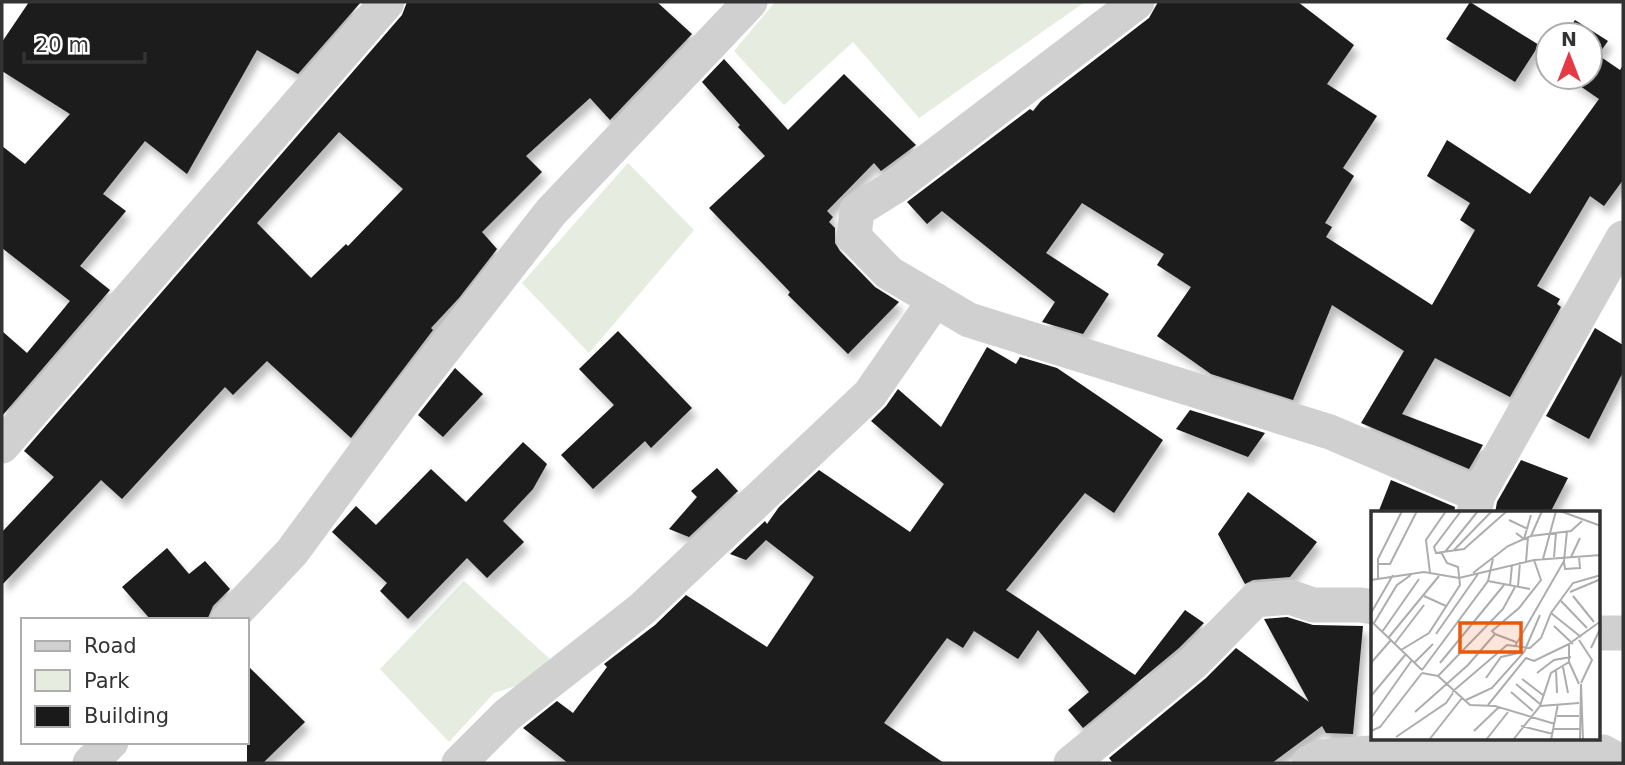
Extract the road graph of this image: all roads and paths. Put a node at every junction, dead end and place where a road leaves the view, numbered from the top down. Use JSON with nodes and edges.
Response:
{"nodes":[{"id":1,"x":387,"y":2,"type":"edge"},
{"id":2,"x":750,"y":2,"type":"edge"},
{"id":3,"x":1137,"y":2,"type":"edge"},
{"id":4,"x":1623,"y":238,"type":"edge"},
{"id":5,"x":935,"y":300,"type":"junction"},
{"id":6,"x":2,"y":446,"type":"edge"},
{"id":7,"x":1476,"y":504,"type":"edge"},
{"id":8,"x":1371,"y":607,"type":"edge"},
{"id":9,"x":230,"y":618,"type":"edge"},
{"id":10,"x":1600,"y":633,"type":"edge"},
{"id":11,"x":1623,"y":633,"type":"edge"},
{"id":12,"x":109,"y":744,"type":"edge"},
{"id":13,"x":90,"y":763,"type":"edge"},
{"id":14,"x":459,"y":763,"type":"edge"},
{"id":15,"x":1071,"y":763,"type":"edge"},
{"id":16,"x":1309,"y":763,"type":"edge"},
{"id":17,"x":1623,"y":763,"type":"edge"}],
"edges":[{"from":1,"to":6,"type":"street"},
{"from":2,"to":9,"type":"street"},
{"from":3,"to":5,"type":"street"},
{"from":4,"to":7,"type":"street"},
{"from":5,"to":7,"type":"street"},
{"from":5,"to":14,"type":"street"},
{"from":8,"to":15,"type":"street"},
{"from":10,"to":11,"type":"street"},
{"from":12,"to":13,"type":"street"},
{"from":16,"to":17,"type":"street"}]}
